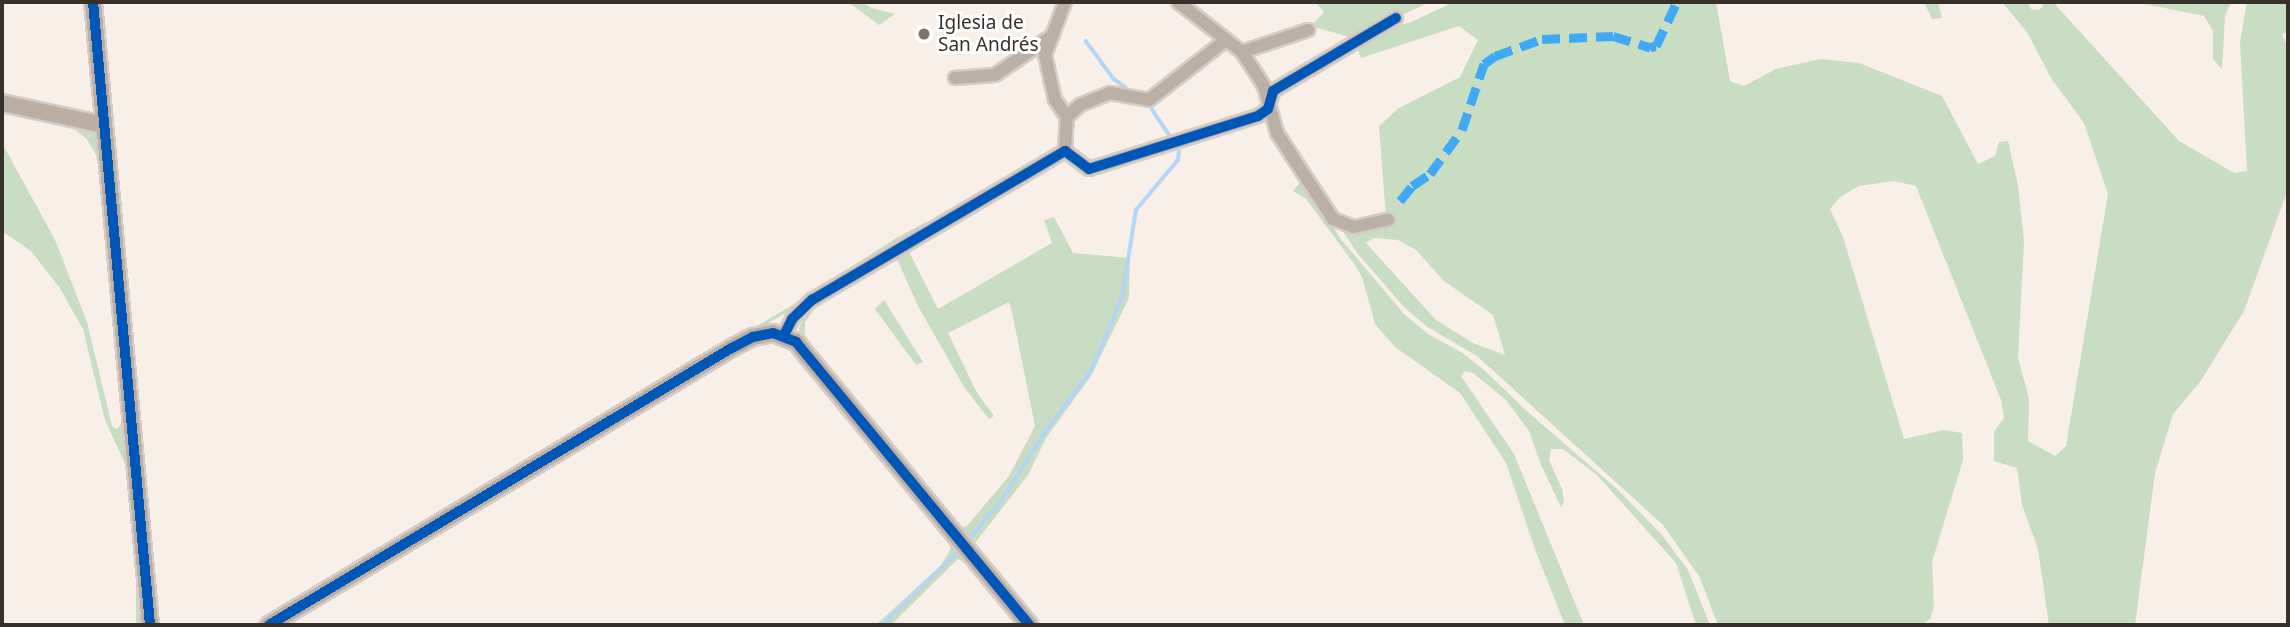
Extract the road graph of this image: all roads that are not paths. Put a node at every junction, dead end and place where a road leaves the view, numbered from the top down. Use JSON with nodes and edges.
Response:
{"nodes":[{"id":1,"x":93,"y":2,"type":"edge"},
{"id":2,"x":1065,"y":2,"type":"edge"},
{"id":3,"x":1178,"y":2,"type":"edge"},
{"id":4,"x":1396,"y":18,"type":"dead end"},
{"id":5,"x":1308,"y":30,"type":"dead end"},
{"id":6,"x":1052,"y":36,"type":"junction"},
{"id":7,"x":1226,"y":40,"type":"junction"},
{"id":8,"x":1242,"y":52,"type":"junction"},
{"id":9,"x":955,"y":78,"type":"dead end"},
{"id":10,"x":2,"y":103,"type":"edge"},
{"id":11,"x":1268,"y":109,"type":"junction"},
{"id":12,"x":1067,"y":117,"type":"junction"},
{"id":13,"x":104,"y":125,"type":"junction"},
{"id":14,"x":1065,"y":152,"type":"junction"},
{"id":15,"x":1388,"y":220,"type":"dead end"},
{"id":16,"x":784,"y":335,"type":"junction"},
{"id":17,"x":150,"y":625,"type":"edge"},
{"id":18,"x":269,"y":625,"type":"edge"},
{"id":19,"x":1029,"y":625,"type":"edge"}],
"edges":[{"from":1,"to":13,"type":"street"},
{"from":2,"to":6,"type":"street"},
{"from":3,"to":7,"type":"street"},
{"from":4,"to":11,"type":"street"},
{"from":5,"to":8,"type":"street"},
{"from":6,"to":9,"type":"street"},
{"from":6,"to":12,"type":"street"},
{"from":7,"to":8,"type":"street"},
{"from":7,"to":12,"type":"street"},
{"from":8,"to":11,"type":"street"},
{"from":10,"to":13,"type":"street"},
{"from":11,"to":14,"type":"street"},
{"from":11,"to":15,"type":"street"},
{"from":12,"to":14,"type":"street"},
{"from":13,"to":17,"type":"street"},
{"from":14,"to":16,"type":"street"},
{"from":16,"to":18,"type":"street"},
{"from":16,"to":19,"type":"street"}]}
